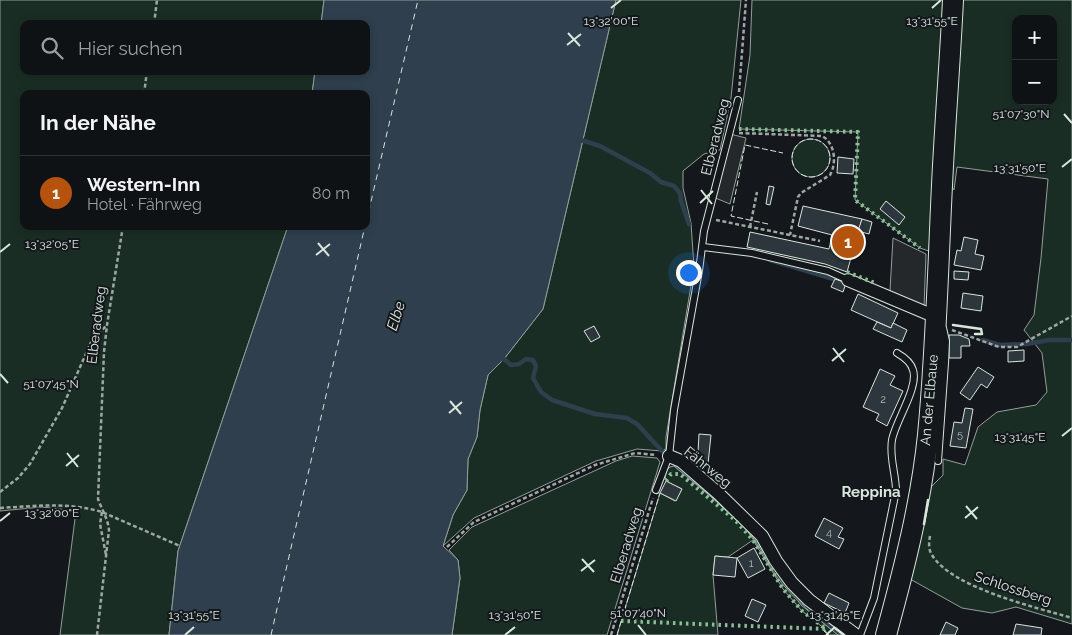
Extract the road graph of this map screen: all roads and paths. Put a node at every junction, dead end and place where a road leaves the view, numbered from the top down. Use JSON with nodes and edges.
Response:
{"nodes":[{"id":1,"x":157,"y":0,"type":"edge"},
{"id":2,"x":746,"y":0,"type":"edge"},
{"id":3,"x":954,"y":0,"type":"edge"},
{"id":4,"x":154,"y":20,"type":"edge"},
{"id":5,"x":146,"y":75,"type":"edge"},
{"id":6,"x":145,"y":90,"type":"edge"},
{"id":7,"x":738,"y":100,"type":"joint"},
{"id":8,"x":730,"y":133,"type":"junction"},
{"id":9,"x":757,"y":192,"type":"dead end"},
{"id":10,"x":708,"y":218,"type":"junction"},
{"id":11,"x":750,"y":227,"type":"junction"},
{"id":12,"x":122,"y":230,"type":"edge"},
{"id":13,"x":790,"y":235,"type":"junction"},
{"id":14,"x":820,"y":241,"type":"dead end"},
{"id":15,"x":703,"y":247,"type":"junction"},
{"id":16,"x":848,"y":280,"type":"joint"},
{"id":17,"x":1072,"y":316,"type":"edge"},
{"id":18,"x":939,"y":324,"type":"junction"},
{"id":19,"x":107,"y":325,"type":"junction"},
{"id":20,"x":897,"y":353,"type":"dead end"},
{"id":21,"x":669,"y":456,"type":"junction"},
{"id":22,"x":938,"y":461,"type":"dead end"},
{"id":23,"x":656,"y":490,"type":"joint"},
{"id":24,"x":0,"y":492,"type":"edge"},
{"id":25,"x":0,"y":508,"type":"edge"},
{"id":26,"x":102,"y":512,"type":"junction"},
{"id":27,"x":930,"y":535,"type":"dead end"},
{"id":28,"x":180,"y":546,"type":"dead end"},
{"id":29,"x":447,"y":547,"type":"dead end"},
{"id":30,"x":106,"y":558,"type":"junction"},
{"id":31,"x":1072,"y":618,"type":"edge"},
{"id":32,"x":97,"y":635,"type":"edge"},
{"id":33,"x":611,"y":635,"type":"edge"},
{"id":34,"x":856,"y":635,"type":"edge"},
{"id":35,"x":860,"y":635,"type":"edge"},
{"id":36,"x":886,"y":635,"type":"edge"}],
"edges":[{"from":1,"to":4,"type":"path"},
{"from":2,"to":7,"type":"path","name":"Elberadweg"},
{"from":3,"to":18,"type":"main road","name":"An der Elbaue"},
{"from":5,"to":6,"type":"path"},
{"from":7,"to":8,"type":"lane","name":"Elberadweg"},
{"from":8,"to":10,"type":"lane","name":"Elberadweg"},
{"from":8,"to":13,"type":"path"},
{"from":9,"to":11,"type":"path"},
{"from":10,"to":11,"type":"path"},
{"from":10,"to":15,"type":"lane","name":"Elberadweg"},
{"from":11,"to":13,"type":"path"},
{"from":12,"to":19,"type":"path","name":"Elberadweg"},
{"from":13,"to":14,"type":"path"},
{"from":15,"to":16,"type":"lane"},
{"from":15,"to":21,"type":"lane","name":"Elberadweg"},
{"from":16,"to":18,"type":"street"},
{"from":17,"to":18,"type":"path"},
{"from":18,"to":22,"type":"lane"},
{"from":18,"to":36,"type":"main road","name":"An der Elbaue"},
{"from":19,"to":24,"type":"path"},
{"from":19,"to":26,"type":"path","name":"Elberadweg"},
{"from":20,"to":35,"type":"lane"},
{"from":21,"to":23,"type":"lane","name":"Elberadweg"},
{"from":21,"to":29,"type":"path","name":"Fährweg"},
{"from":21,"to":34,"type":"street","name":"Fährweg"},
{"from":23,"to":33,"type":"path","name":"Elberadweg"},
{"from":25,"to":26,"type":"path"},
{"from":26,"to":28,"type":"path"},
{"from":26,"to":30,"type":"path"},
{"from":26,"to":30,"type":"path","name":"Elberadweg"},
{"from":27,"to":31,"type":"path","name":"Schlossberg"},
{"from":30,"to":32,"type":"path","name":"Elberadweg"}]}
